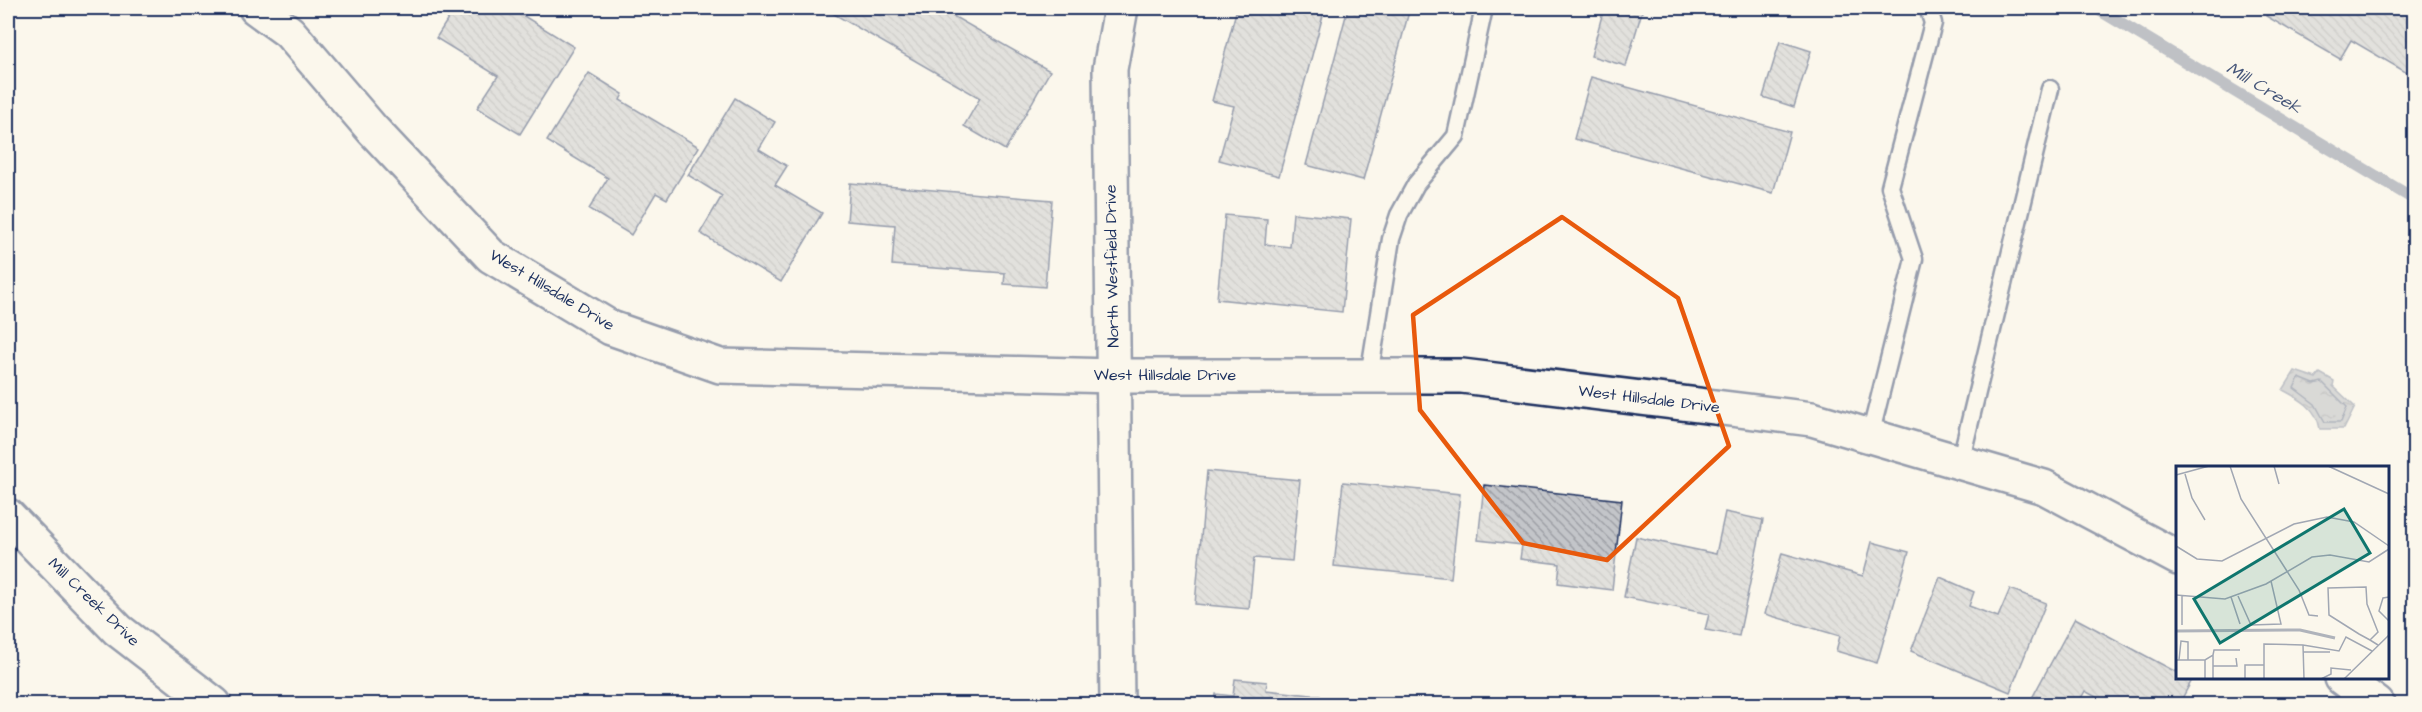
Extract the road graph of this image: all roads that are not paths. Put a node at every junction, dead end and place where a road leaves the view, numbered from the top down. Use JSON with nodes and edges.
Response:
{"nodes":[{"id":1,"x":256,"y":8,"type":"edge"},
{"id":2,"x":1121,"y":8,"type":"edge"},
{"id":3,"x":1484,"y":8,"type":"edge"},
{"id":4,"x":1928,"y":8,"type":"edge"},
{"id":5,"x":2050,"y":89,"type":"dead end"},
{"id":6,"x":1113,"y":376,"type":"junction"},
{"id":7,"x":1369,"y":376,"type":"junction"},
{"id":8,"x":1870,"y":436,"type":"junction"},
{"id":9,"x":1960,"y":463,"type":"junction"},
{"id":10,"x":8,"y":516,"type":"edge"},
{"id":11,"x":2176,"y":557,"type":"edge"},
{"id":12,"x":2343,"y":679,"type":"edge"},
{"id":13,"x":214,"y":705,"type":"edge"},
{"id":14,"x":1118,"y":705,"type":"edge"},
{"id":15,"x":2377,"y":705,"type":"edge"}],
"edges":[{"from":1,"to":6,"type":"street","name":"West Hillsdale Drive"},
{"from":2,"to":6,"type":"street","name":"North Westfield Drive"},
{"from":3,"to":7,"type":"lane"},
{"from":4,"to":8,"type":"lane"},
{"from":5,"to":9,"type":"lane"},
{"from":6,"to":7,"type":"street","name":"West Hillsdale Drive"},
{"from":6,"to":14,"type":"street","name":"North Westfield Drive"},
{"from":7,"to":8,"type":"street","name":"West Hillsdale Drive"},
{"from":8,"to":9,"type":"street","name":"West Hillsdale Drive"},
{"from":9,"to":11,"type":"street","name":"West Hillsdale Drive"},
{"from":10,"to":13,"type":"street","name":"Mill Creek Drive"},
{"from":12,"to":15,"type":"street"}]}
